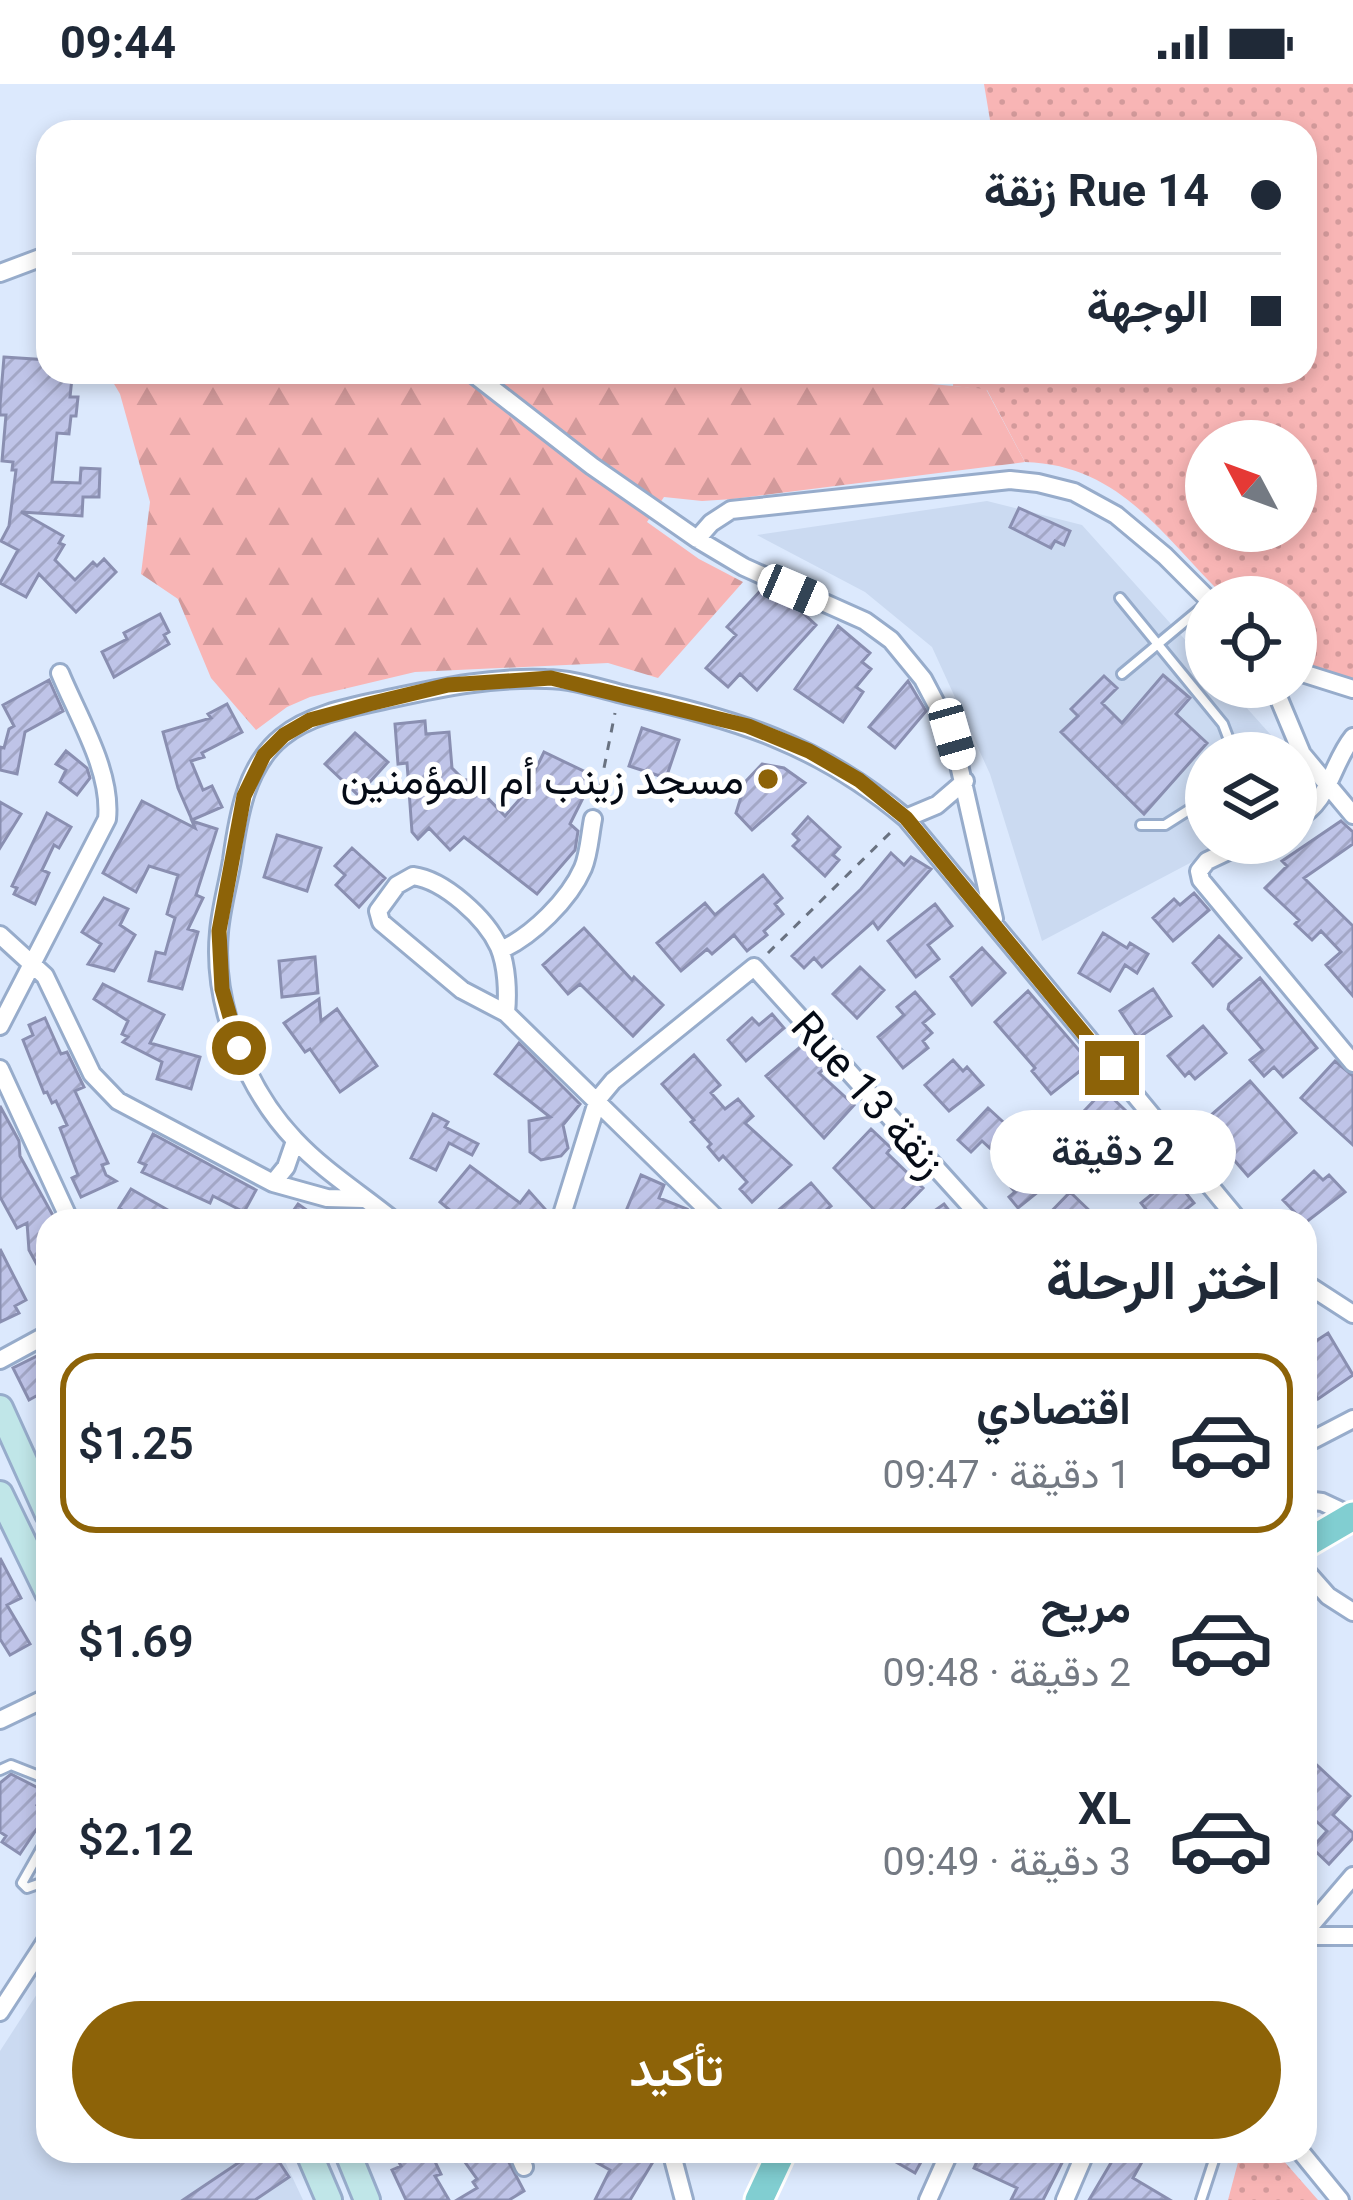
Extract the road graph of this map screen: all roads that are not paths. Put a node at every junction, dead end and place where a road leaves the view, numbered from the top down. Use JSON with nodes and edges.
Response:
{"nodes":[{"id":1,"x":36,"y":260,"type":"edge"},
{"id":2,"x":0,"y":273,"type":"edge"},
{"id":3,"x":486,"y":384,"type":"edge"},
{"id":4,"x":697,"y":538,"type":"junction"},
{"id":5,"x":1185,"y":578,"type":"edge"},
{"id":6,"x":1120,"y":598,"type":"dead end"},
{"id":7,"x":1185,"y":620,"type":"edge"},
{"id":8,"x":1160,"y":643,"type":"junction"},
{"id":9,"x":60,"y":673,"type":"dead end"},
{"id":10,"x":1122,"y":674,"type":"dead end"},
{"id":11,"x":1317,"y":677,"type":"edge"},
{"id":12,"x":1353,"y":688,"type":"edge"},
{"id":13,"x":1283,"y":708,"type":"edge"},
{"id":14,"x":1226,"y":732,"type":"edge"},
{"id":15,"x":1353,"y":737,"type":"edge"},
{"id":16,"x":965,"y":781,"type":"junction"},
{"id":17,"x":1330,"y":784,"type":"junction"},
{"id":18,"x":1317,"y":803,"type":"edge"},
{"id":19,"x":1185,"y":812,"type":"edge"},
{"id":20,"x":1353,"y":815,"type":"edge"},
{"id":21,"x":906,"y":818,"type":"junction"},
{"id":22,"x":593,"y":819,"type":"road end"},
{"id":23,"x":1141,"y":825,"type":"dead end"},
{"id":24,"x":1204,"y":864,"type":"edge"},
{"id":25,"x":995,"y":924,"type":"junction"},
{"id":26,"x":0,"y":935,"type":"edge"},
{"id":27,"x":501,"y":950,"type":"junction"},
{"id":28,"x":35,"y":962,"type":"junction"},
{"id":29,"x":506,"y":1013,"type":"junction"},
{"id":30,"x":0,"y":1026,"type":"edge"},
{"id":31,"x":1353,"y":1063,"type":"edge"},
{"id":32,"x":0,"y":1069,"type":"edge"},
{"id":33,"x":598,"y":1099,"type":"junction"},
{"id":34,"x":295,"y":1141,"type":"junction"},
{"id":35,"x":273,"y":1183,"type":"junction"},
{"id":36,"x":364,"y":1199,"type":"junction"},
{"id":37,"x":64,"y":1209,"type":"edge"},
{"id":38,"x":378,"y":1209,"type":"edge"},
{"id":39,"x":564,"y":1209,"type":"edge"},
{"id":40,"x":707,"y":1209,"type":"edge"},
{"id":41,"x":973,"y":1209,"type":"edge"},
{"id":42,"x":1229,"y":1209,"type":"edge"},
{"id":43,"x":1317,"y":1290,"type":"edge"},
{"id":44,"x":1353,"y":1314,"type":"edge"},
{"id":45,"x":36,"y":1340,"type":"edge"},
{"id":46,"x":0,"y":1360,"type":"edge"},
{"id":47,"x":0,"y":1408,"type":"edge"},
{"id":48,"x":1353,"y":1419,"type":"edge"},
{"id":49,"x":1317,"y":1438,"type":"edge"},
{"id":50,"x":36,"y":1488,"type":"edge"},
{"id":51,"x":0,"y":1494,"type":"edge"},
{"id":52,"x":1317,"y":1501,"type":"edge"},
{"id":53,"x":1352,"y":1516,"type":"edge"},
{"id":54,"x":1317,"y":1537,"type":"edge"},
{"id":55,"x":36,"y":1568,"type":"edge"},
{"id":56,"x":1317,"y":1583,"type":"edge"},
{"id":57,"x":1353,"y":1612,"type":"edge"},
{"id":58,"x":36,"y":1703,"type":"edge"},
{"id":59,"x":0,"y":1720,"type":"edge"},
{"id":60,"x":0,"y":1770,"type":"edge"},
{"id":61,"x":36,"y":1775,"type":"edge"},
{"id":62,"x":36,"y":1858,"type":"edge"},
{"id":63,"x":1353,"y":1876,"type":"edge"},
{"id":64,"x":36,"y":1885,"type":"edge"},
{"id":65,"x":1317,"y":1920,"type":"edge"},
{"id":66,"x":1317,"y":1934,"type":"edge"},
{"id":67,"x":1353,"y":1936,"type":"edge"},
{"id":68,"x":36,"y":1955,"type":"edge"},
{"id":69,"x":3,"y":2002,"type":"edge"},
{"id":70,"x":313,"y":2163,"type":"edge"},
{"id":71,"x":352,"y":2163,"type":"edge"},
{"id":72,"x":673,"y":2163,"type":"edge"},
{"id":73,"x":776,"y":2163,"type":"edge"},
{"id":74,"x":945,"y":2163,"type":"edge"},
{"id":75,"x":1081,"y":2163,"type":"edge"},
{"id":76,"x":1213,"y":2163,"type":"edge"},
{"id":77,"x":1310,"y":2163,"type":"edge"},
{"id":78,"x":329,"y":2200,"type":"edge"},
{"id":79,"x":368,"y":2200,"type":"edge"},
{"id":80,"x":684,"y":2200,"type":"edge"},
{"id":81,"x":759,"y":2200,"type":"edge"},
{"id":82,"x":928,"y":2200,"type":"edge"},
{"id":83,"x":1065,"y":2200,"type":"edge"},
{"id":84,"x":1201,"y":2200,"type":"edge"},
{"id":85,"x":1340,"y":2200,"type":"edge"}],
"edges":[{"from":1,"to":2,"type":"street"},
{"from":3,"to":4,"type":"street"},
{"from":4,"to":5,"type":"street"},
{"from":4,"to":16,"type":"street"},
{"from":6,"to":8,"type":"lane"},
{"from":7,"to":8,"type":"lane"},
{"from":8,"to":10,"type":"lane"},
{"from":8,"to":14,"type":"lane"},
{"from":9,"to":28,"type":"street"},
{"from":11,"to":12,"type":"street"},
{"from":13,"to":17,"type":"street"},
{"from":15,"to":17,"type":"street"},
{"from":16,"to":21,"type":"street"},
{"from":16,"to":25,"type":"street"},
{"from":17,"to":18,"type":"street"},
{"from":17,"to":20,"type":"street"},
{"from":19,"to":23,"type":"lane"},
{"from":21,"to":25,"type":"street"},
{"from":21,"to":34,"type":"street"},
{"from":22,"to":27,"type":"street"},
{"from":24,"to":31,"type":"street"},
{"from":25,"to":42,"type":"street"},
{"from":26,"to":28,"type":"street"},
{"from":27,"to":29,"type":"street"},
{"from":27,"to":29,"type":"street"},
{"from":28,"to":30,"type":"street"},
{"from":28,"to":35,"type":"street"},
{"from":29,"to":33,"type":"street"},
{"from":32,"to":37,"type":"street"},
{"from":33,"to":39,"type":"street"},
{"from":33,"to":40,"type":"street"},
{"from":33,"to":41,"type":"street","name":"Rue 13 زنقة"},
{"from":34,"to":35,"type":"street"},
{"from":34,"to":36,"type":"street"},
{"from":35,"to":36,"type":"street"},
{"from":36,"to":38,"type":"street"},
{"from":43,"to":44,"type":"street"},
{"from":45,"to":46,"type":"street"},
{"from":47,"to":50,"type":"street"},
{"from":48,"to":49,"type":"street"},
{"from":51,"to":55,"type":"street"},
{"from":52,"to":53,"type":"street"},
{"from":53,"to":54,"type":"main road"},
{"from":56,"to":57,"type":"street"},
{"from":58,"to":59,"type":"street"},
{"from":60,"to":61,"type":"lane"},
{"from":62,"to":64,"type":"lane"},
{"from":63,"to":65,"type":"street"},
{"from":66,"to":67,"type":"street"},
{"from":68,"to":69,"type":"street"},
{"from":70,"to":78,"type":"street"},
{"from":71,"to":79,"type":"street"},
{"from":72,"to":80,"type":"street"},
{"from":73,"to":81,"type":"main road"},
{"from":74,"to":82,"type":"street"},
{"from":75,"to":83,"type":"street"},
{"from":76,"to":84,"type":"lane"},
{"from":77,"to":85,"type":"street"}]}
